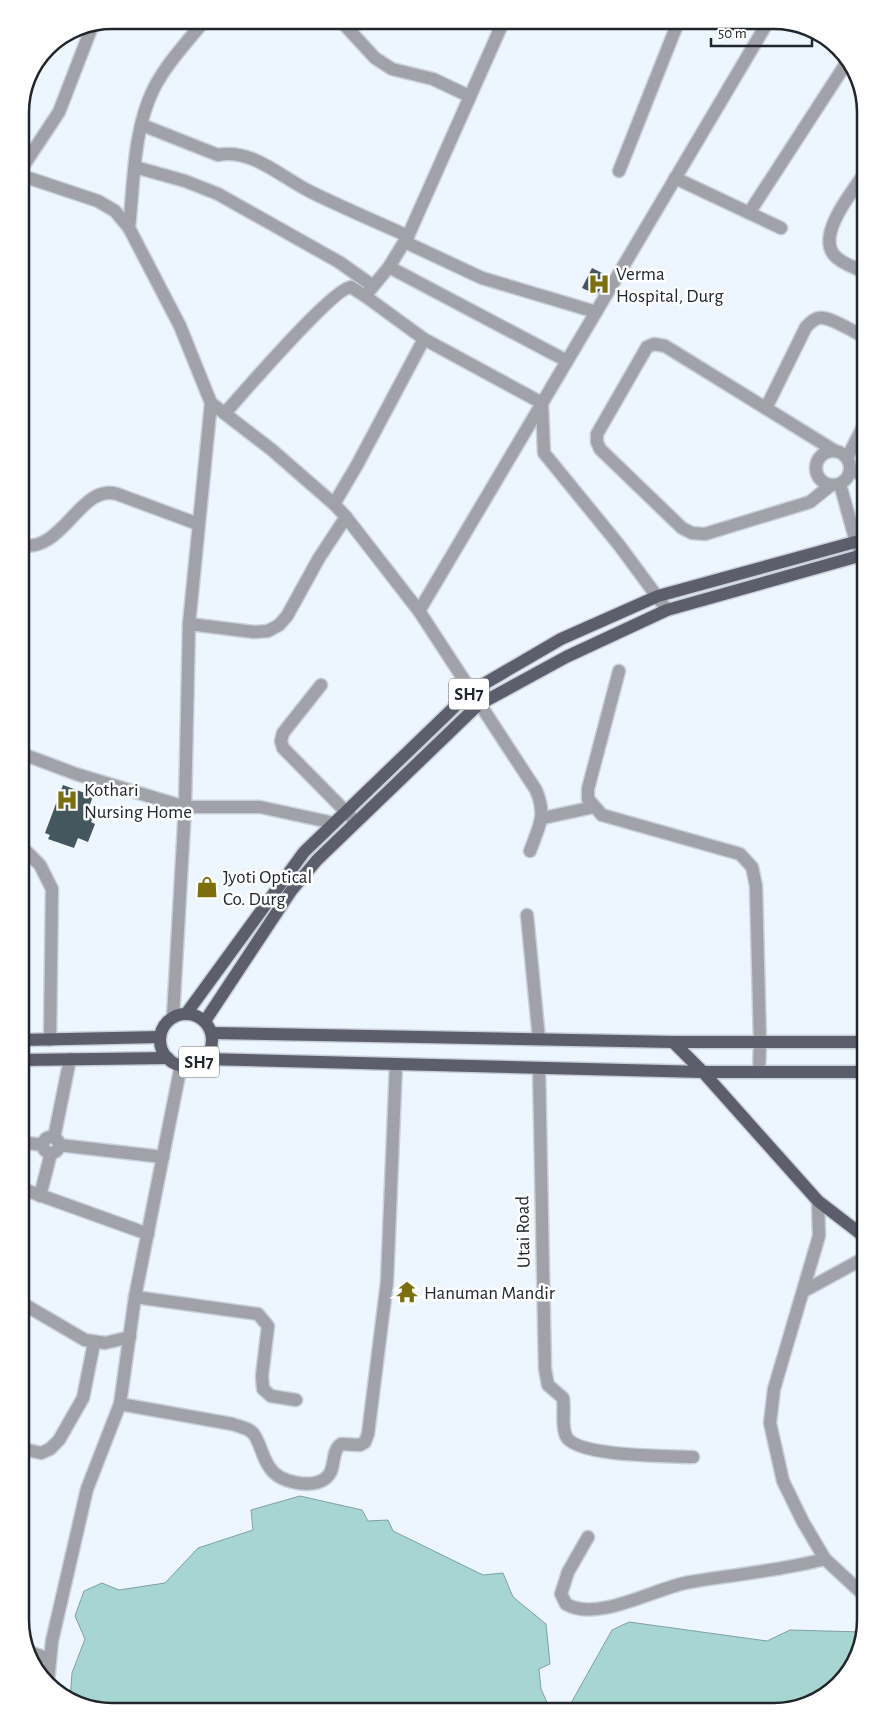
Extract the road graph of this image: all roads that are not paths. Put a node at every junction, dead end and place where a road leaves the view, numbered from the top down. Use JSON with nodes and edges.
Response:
{"nodes":[{"id":1,"x":198,"y":29,"type":"edge"},
{"id":2,"x":348,"y":29,"type":"edge"},
{"id":3,"x":500,"y":29,"type":"edge"},
{"id":4,"x":675,"y":29,"type":"edge"},
{"id":5,"x":764,"y":29,"type":"edge"},
{"id":6,"x":90,"y":32,"type":"edge"},
{"id":7,"x":844,"y":68,"type":"edge"},
{"id":8,"x":469,"y":96,"type":"junction"},
{"id":9,"x":142,"y":126,"type":"junction"},
{"id":10,"x":29,"y":157,"type":"edge"},
{"id":11,"x":135,"y":166,"type":"junction"},
{"id":12,"x":619,"y":171,"type":"dead end"},
{"id":13,"x":29,"y":178,"type":"edge"},
{"id":14,"x":675,"y":178,"type":"junction"},
{"id":15,"x":857,"y":185,"type":"edge"},
{"id":16,"x":749,"y":213,"type":"junction"},
{"id":17,"x":129,"y":228,"type":"junction"},
{"id":18,"x":781,"y":228,"type":"dead end"},
{"id":19,"x":406,"y":239,"type":"junction"},
{"id":20,"x":389,"y":267,"type":"junction"},
{"id":21,"x":857,"y":268,"type":"edge"},
{"id":22,"x":369,"y":291,"type":"junction"},
{"id":23,"x":596,"y":312,"type":"junction"},
{"id":24,"x":857,"y":334,"type":"edge"},
{"id":25,"x":424,"y":339,"type":"junction"},
{"id":26,"x":567,"y":361,"type":"junction"},
{"id":27,"x":211,"y":403,"type":"junction"},
{"id":28,"x":542,"y":403,"type":"junction"},
{"id":29,"x":766,"y":408,"type":"junction"},
{"id":30,"x":225,"y":413,"type":"junction"},
{"id":31,"x":857,"y":439,"type":"edge"},
{"id":32,"x":836,"y":451,"type":"junction"},
{"id":33,"x":847,"y":458,"type":"junction"},
{"id":34,"x":850,"y":471,"type":"junction"},
{"id":35,"x":857,"y":473,"type":"edge"},
{"id":36,"x":835,"y":485,"type":"junction"},
{"id":37,"x":334,"y":504,"type":"junction"},
{"id":38,"x":346,"y":516,"type":"junction"},
{"id":39,"x":198,"y":524,"type":"junction"},
{"id":40,"x":857,"y":532,"type":"edge"},
{"id":41,"x":857,"y":542,"type":"edge"},
{"id":42,"x":29,"y":547,"type":"edge"},
{"id":43,"x":857,"y":560,"type":"edge"},
{"id":44,"x":658,"y":596,"type":"junction"},
{"id":45,"x":667,"y":610,"type":"junction"},
{"id":46,"x":418,"y":611,"type":"junction"},
{"id":47,"x":189,"y":624,"type":"junction"},
{"id":48,"x":619,"y":671,"type":"dead end"},
{"id":49,"x":322,"y":685,"type":"dead end"},
{"id":50,"x":470,"y":692,"type":"junction"},
{"id":51,"x":478,"y":705,"type":"junction"},
{"id":52,"x":29,"y":756,"type":"edge"},
{"id":53,"x":185,"y":806,"type":"junction"},
{"id":54,"x":594,"y":807,"type":"junction"},
{"id":55,"x":346,"y":811,"type":"junction"},
{"id":56,"x":543,"y":818,"type":"junction"},
{"id":57,"x":356,"y":822,"type":"junction"},
{"id":58,"x":334,"y":823,"type":"junction"},
{"id":59,"x":530,"y":851,"type":"dead end"},
{"id":60,"x":29,"y":854,"type":"edge"},
{"id":61,"x":527,"y":915,"type":"dead end"},
{"id":62,"x":180,"y":1015,"type":"junction"},
{"id":63,"x":205,"y":1022,"type":"junction"},
{"id":64,"x":212,"y":1033,"type":"junction"},
{"id":65,"x":160,"y":1037,"type":"junction"},
{"id":66,"x":540,"y":1039,"type":"junction"},
{"id":67,"x":29,"y":1040,"type":"edge"},
{"id":68,"x":50,"y":1040,"type":"junction"},
{"id":69,"x":673,"y":1042,"type":"junction"},
{"id":70,"x":760,"y":1042,"type":"junction"},
{"id":71,"x":857,"y":1042,"type":"edge"},
{"id":72,"x":168,"y":1058,"type":"junction"},
{"id":73,"x":204,"y":1059,"type":"junction"},
{"id":74,"x":29,"y":1060,"type":"edge"},
{"id":75,"x":70,"y":1060,"type":"junction"},
{"id":76,"x":396,"y":1064,"type":"junction"},
{"id":77,"x":181,"y":1065,"type":"junction"},
{"id":78,"x":539,"y":1068,"type":"junction"},
{"id":79,"x":703,"y":1072,"type":"junction"},
{"id":80,"x":759,"y":1072,"type":"junction"},
{"id":81,"x":857,"y":1072,"type":"edge"},
{"id":82,"x":29,"y":1143,"type":"edge"},
{"id":83,"x":52,"y":1145,"type":"junction"},
{"id":84,"x":163,"y":1157,"type":"junction"},
{"id":85,"x":29,"y":1192,"type":"edge"},
{"id":86,"x":40,"y":1196,"type":"junction"},
{"id":87,"x":818,"y":1201,"type":"junction"},
{"id":88,"x":857,"y":1231,"type":"edge"},
{"id":89,"x":148,"y":1234,"type":"junction"},
{"id":90,"x":857,"y":1262,"type":"edge"},
{"id":91,"x":804,"y":1291,"type":"junction"},
{"id":92,"x":135,"y":1296,"type":"junction"},
{"id":93,"x":29,"y":1308,"type":"edge"},
{"id":94,"x":130,"y":1337,"type":"junction"},
{"id":95,"x":94,"y":1343,"type":"junction"},
{"id":96,"x":296,"y":1400,"type":"dead end"},
{"id":97,"x":120,"y":1404,"type":"junction"},
{"id":98,"x":29,"y":1450,"type":"edge"},
{"id":99,"x":693,"y":1458,"type":"dead end"},
{"id":100,"x":588,"y":1537,"type":"dead end"},
{"id":101,"x":825,"y":1559,"type":"junction"},
{"id":102,"x":857,"y":1589,"type":"edge"},
{"id":103,"x":36,"y":1654,"type":"edge"},
{"id":104,"x":50,"y":1659,"type":"junction"},
{"id":105,"x":49,"y":1674,"type":"edge"}],
"edges":[{"from":1,"to":9,"type":"street"},
{"from":2,"to":8,"type":"street"},
{"from":3,"to":8,"type":"street"},
{"from":4,"to":12,"type":"street"},
{"from":5,"to":14,"type":"street"},
{"from":6,"to":10,"type":"street"},
{"from":7,"to":16,"type":"street"},
{"from":8,"to":19,"type":"street"},
{"from":9,"to":11,"type":"street"},
{"from":9,"to":19,"type":"street"},
{"from":11,"to":17,"type":"street"},
{"from":11,"to":22,"type":"street"},
{"from":13,"to":17,"type":"street"},
{"from":14,"to":16,"type":"street"},
{"from":14,"to":23,"type":"street"},
{"from":15,"to":21,"type":"street"},
{"from":16,"to":18,"type":"street"},
{"from":17,"to":27,"type":"street"},
{"from":19,"to":20,"type":"street"},
{"from":19,"to":23,"type":"street"},
{"from":20,"to":22,"type":"street"},
{"from":20,"to":26,"type":"street"},
{"from":22,"to":25,"type":"street"},
{"from":22,"to":30,"type":"street"},
{"from":23,"to":26,"type":"street"},
{"from":24,"to":29,"type":"street"},
{"from":25,"to":28,"type":"street"},
{"from":25,"to":37,"type":"street"},
{"from":26,"to":28,"type":"street"},
{"from":27,"to":30,"type":"street"},
{"from":27,"to":39,"type":"street"},
{"from":28,"to":44,"type":"street"},
{"from":28,"to":46,"type":"street"},
{"from":29,"to":32,"type":"street"},
{"from":29,"to":36,"type":"street"},
{"from":30,"to":37,"type":"street"},
{"from":31,"to":33,"type":"street"},
{"from":32,"to":33,"type":"street"},
{"from":32,"to":36,"type":"street"},
{"from":33,"to":34,"type":"street"},
{"from":34,"to":35,"type":"street"},
{"from":34,"to":36,"type":"street"},
{"from":36,"to":40,"type":"street"},
{"from":37,"to":38,"type":"street"},
{"from":38,"to":46,"type":"street"},
{"from":38,"to":47,"type":"street"},
{"from":39,"to":42,"type":"street"},
{"from":39,"to":47,"type":"street"},
{"from":41,"to":44,"type":"main road","number":"SH7"},
{"from":43,"to":45,"type":"main road","number":"SH7"},
{"from":44,"to":45,"type":"street"},
{"from":44,"to":50,"type":"main road","number":"SH7"},
{"from":45,"to":51,"type":"main road","number":"SH7"},
{"from":46,"to":50,"type":"street"},
{"from":47,"to":53,"type":"street"},
{"from":48,"to":54,"type":"street"},
{"from":49,"to":55,"type":"street"},
{"from":50,"to":51,"type":"street"},
{"from":50,"to":55,"type":"main road","number":"SH7"},
{"from":51,"to":56,"type":"street"},
{"from":51,"to":57,"type":"main road","number":"SH7"},
{"from":52,"to":53,"type":"street"},
{"from":53,"to":58,"type":"street"},
{"from":53,"to":62,"type":"street"},
{"from":54,"to":56,"type":"street"},
{"from":54,"to":70,"type":"street"},
{"from":55,"to":57,"type":"street"},
{"from":55,"to":58,"type":"main road","number":"SH7"},
{"from":56,"to":59,"type":"street"},
{"from":57,"to":63,"type":"main road","number":"SH7"},
{"from":58,"to":62,"type":"main road","number":"SH7"},
{"from":60,"to":68,"type":"street"},
{"from":61,"to":66,"type":"street"},
{"from":62,"to":63,"type":"main road","number":"SH7"},
{"from":62,"to":65,"type":"main road","number":"SH7"},
{"from":63,"to":64,"type":"main road","number":"SH7"},
{"from":64,"to":66,"type":"main road"},
{"from":64,"to":73,"type":"main road","number":"SH7"},
{"from":65,"to":68,"type":"main road","number":"SH7"},
{"from":65,"to":72,"type":"main road","number":"SH7"},
{"from":66,"to":69,"type":"main road"},
{"from":67,"to":68,"type":"main road","number":"SH7"},
{"from":69,"to":70,"type":"main road"},
{"from":69,"to":79,"type":"main road"},
{"from":70,"to":71,"type":"main road"},
{"from":70,"to":80,"type":"street"},
{"from":72,"to":75,"type":"main road","number":"SH7"},
{"from":72,"to":77,"type":"main road","number":"SH7"},
{"from":73,"to":76,"type":"main road"},
{"from":73,"to":77,"type":"main road","number":"SH7"},
{"from":74,"to":75,"type":"main road","number":"SH7"},
{"from":75,"to":83,"type":"street"},
{"from":76,"to":78,"type":"main road"},
{"from":76,"to":97,"type":"street"},
{"from":77,"to":84,"type":"street"},
{"from":78,"to":79,"type":"main road"},
{"from":78,"to":99,"type":"street","name":"Utai Road"},
{"from":79,"to":80,"type":"main road"},
{"from":79,"to":87,"type":"main road"},
{"from":80,"to":81,"type":"main road"},
{"from":82,"to":83,"type":"street"},
{"from":83,"to":84,"type":"street"},
{"from":83,"to":86,"type":"street"},
{"from":84,"to":89,"type":"street"},
{"from":85,"to":86,"type":"street"},
{"from":86,"to":89,"type":"street"},
{"from":87,"to":88,"type":"main road"},
{"from":87,"to":91,"type":"street"},
{"from":89,"to":92,"type":"street"},
{"from":90,"to":91,"type":"street"},
{"from":91,"to":101,"type":"street"},
{"from":92,"to":94,"type":"street"},
{"from":92,"to":96,"type":"street"},
{"from":93,"to":95,"type":"street"},
{"from":94,"to":95,"type":"street"},
{"from":94,"to":97,"type":"street"},
{"from":95,"to":98,"type":"street"},
{"from":97,"to":104,"type":"street"},
{"from":100,"to":101,"type":"street"},
{"from":101,"to":102,"type":"street"},
{"from":103,"to":104,"type":"street"},
{"from":104,"to":105,"type":"street"}]}
